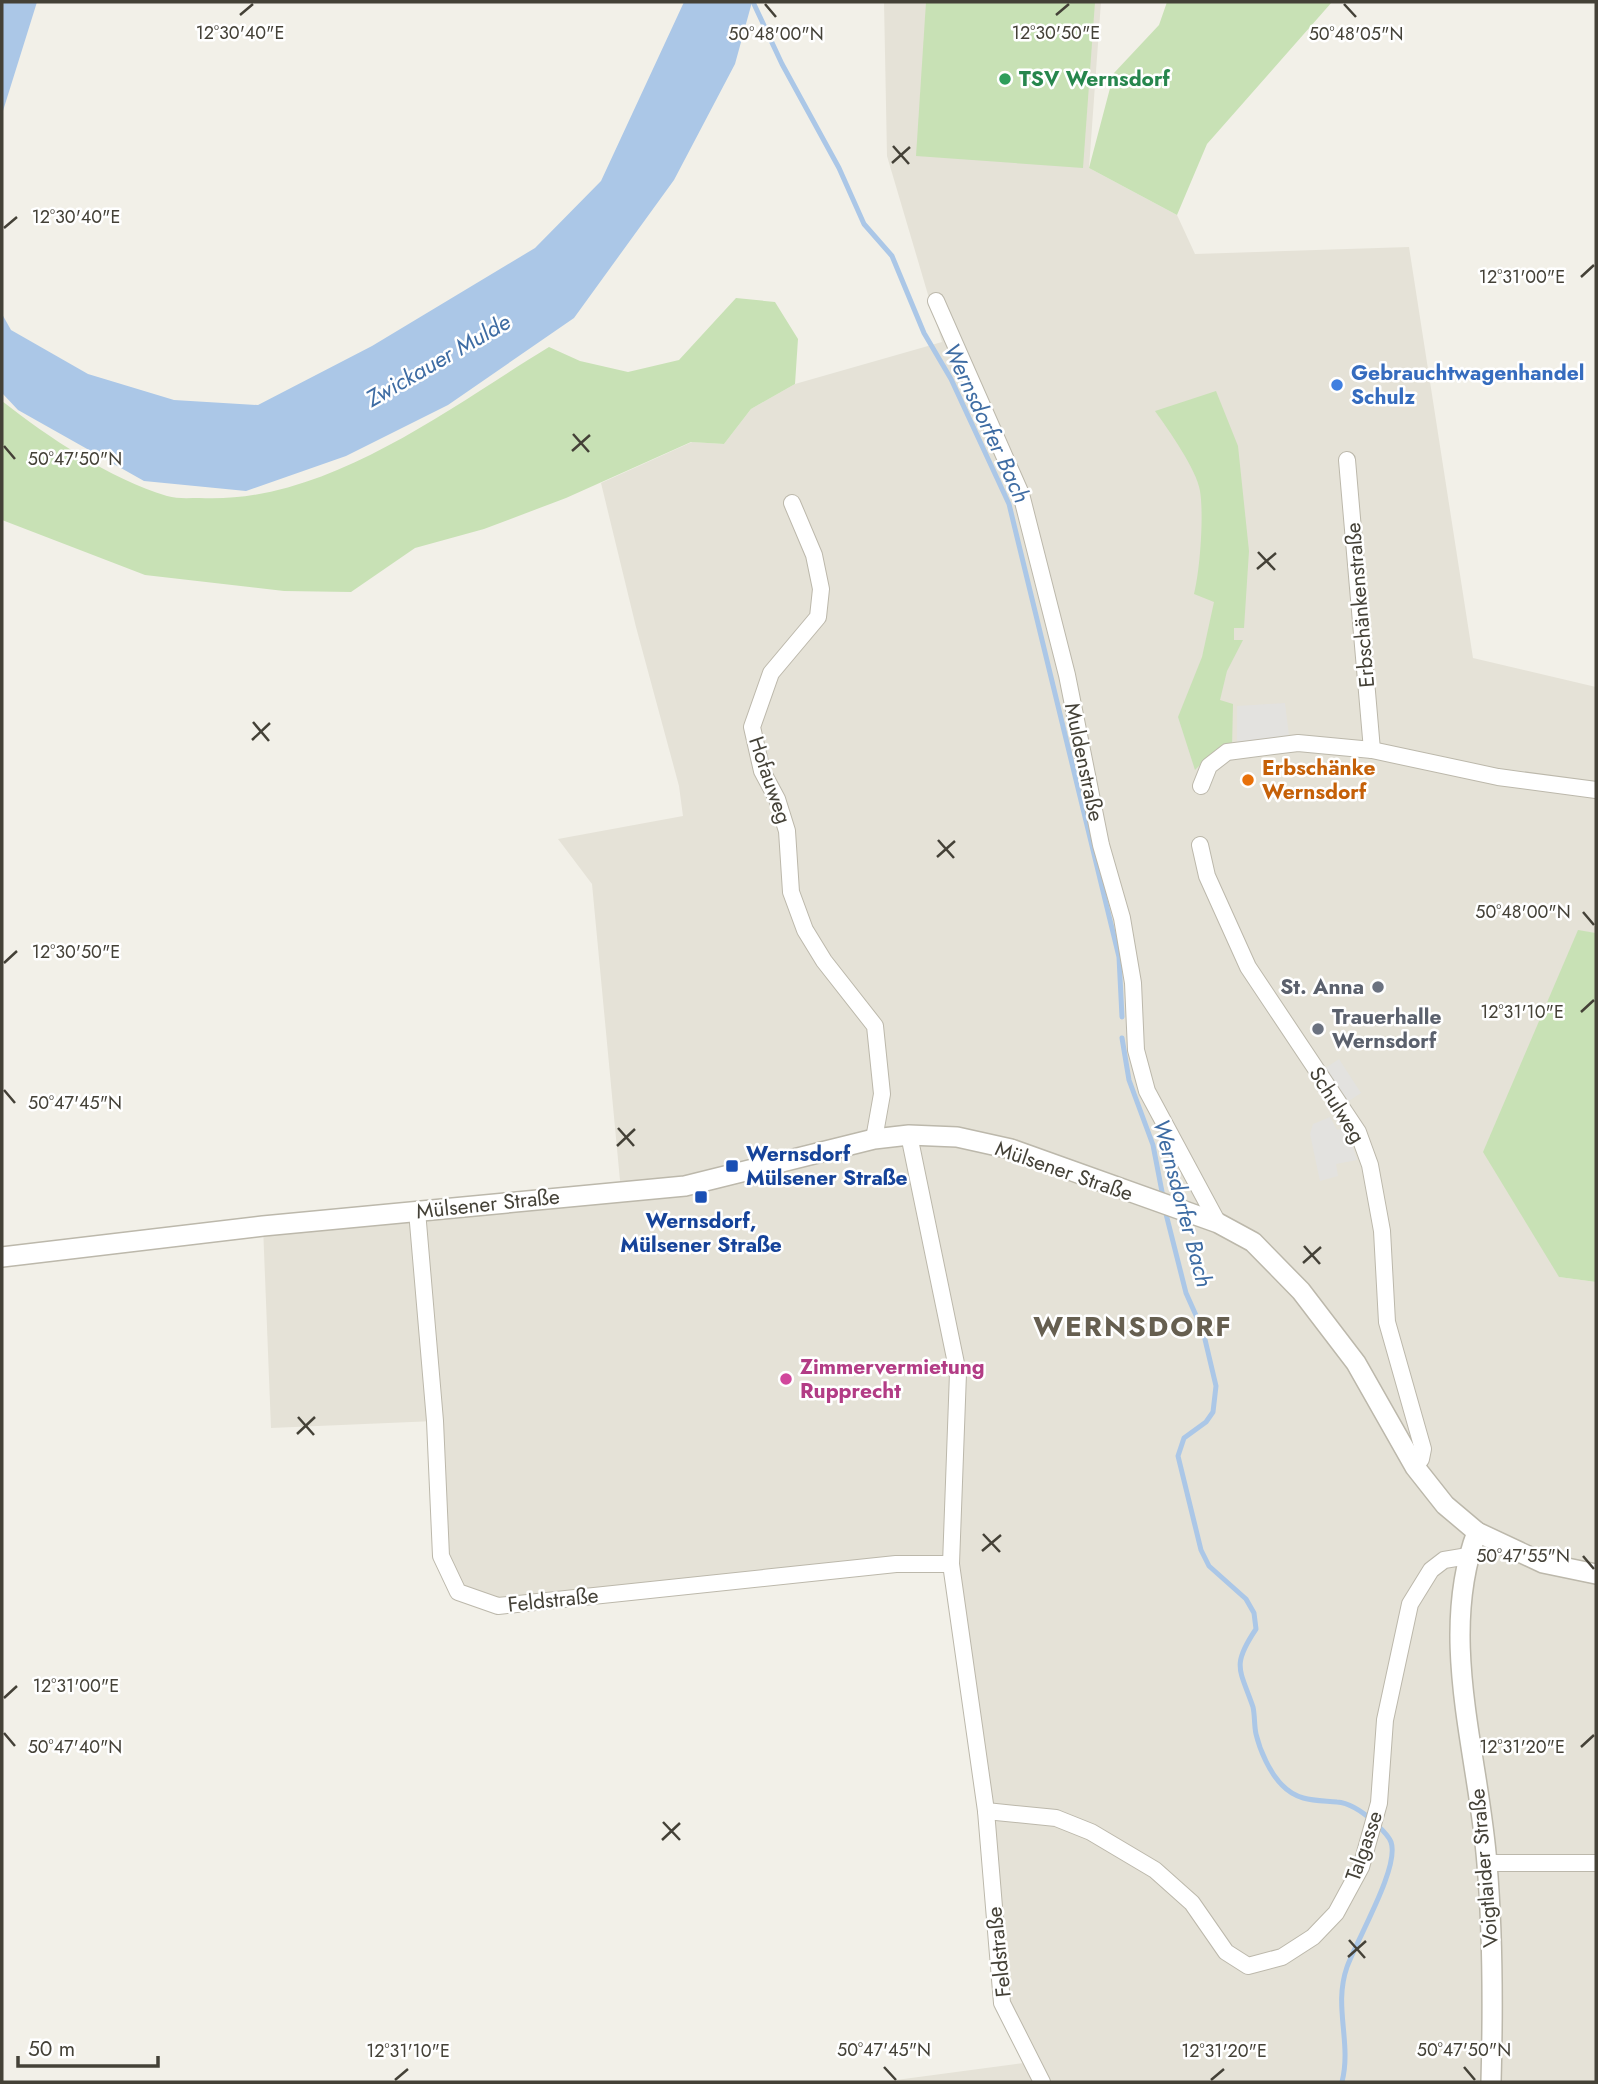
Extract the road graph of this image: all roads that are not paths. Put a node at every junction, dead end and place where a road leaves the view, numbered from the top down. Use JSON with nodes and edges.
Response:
{"nodes":[{"id":1,"x":936,"y":301,"type":"dead end"},
{"id":2,"x":1347,"y":460,"type":"dead end"},
{"id":3,"x":792,"y":503,"type":"dead end"},
{"id":4,"x":1372,"y":750,"type":"junction"},
{"id":5,"x":1201,"y":786,"type":"dead end"},
{"id":6,"x":1596,"y":790,"type":"edge"},
{"id":7,"x":1200,"y":845,"type":"dead end"},
{"id":8,"x":909,"y":1135,"type":"junction"},
{"id":9,"x":874,"y":1139,"type":"junction"},
{"id":10,"x":417,"y":1211,"type":"junction"},
{"id":11,"x":1218,"y":1223,"type":"junction"},
{"id":12,"x":2,"y":1257,"type":"edge"},
{"id":13,"x":1415,"y":1466,"type":"junction"},
{"id":14,"x":1477,"y":1532,"type":"junction"},
{"id":15,"x":1468,"y":1556,"type":"junction"},
{"id":16,"x":951,"y":1564,"type":"junction"},
{"id":17,"x":1596,"y":1574,"type":"edge"},
{"id":18,"x":986,"y":1811,"type":"junction"},
{"id":19,"x":1488,"y":1863,"type":"junction"},
{"id":20,"x":1596,"y":1863,"type":"edge"},
{"id":21,"x":1042,"y":2082,"type":"edge"},
{"id":22,"x":1491,"y":2082,"type":"edge"}],
"edges":[{"from":1,"to":11,"type":"street","name":"Muldenstraße"},
{"from":2,"to":4,"type":"street","name":"Erbschänkenstraße"},
{"from":3,"to":9,"type":"street","name":"Hofauweg"},
{"from":4,"to":5,"type":"street"},
{"from":4,"to":6,"type":"street"},
{"from":7,"to":13,"type":"street","name":"Schulweg"},
{"from":8,"to":9,"type":"street","name":"Mülsener Straße"},
{"from":8,"to":11,"type":"street","name":"Mülsener Straße"},
{"from":8,"to":16,"type":"street","name":"Feldstraße"},
{"from":9,"to":10,"type":"street","name":"Mülsener Straße"},
{"from":10,"to":12,"type":"street","name":"Mülsener Straße"},
{"from":10,"to":16,"type":"street","name":"Feldstraße"},
{"from":11,"to":13,"type":"street","name":"Mülsener Straße"},
{"from":13,"to":14,"type":"street","name":"Mülsener Straße"},
{"from":14,"to":15,"type":"street","name":"Voigtlaider Straße"},
{"from":14,"to":17,"type":"street","name":"Mülsener Straße"},
{"from":15,"to":18,"type":"street","name":"Talgasse"},
{"from":15,"to":19,"type":"street","name":"Voigtlaider Straße"},
{"from":16,"to":18,"type":"street","name":"Feldstraße"},
{"from":18,"to":21,"type":"street","name":"Feldstraße"},
{"from":19,"to":20,"type":"street"},
{"from":19,"to":22,"type":"street","name":"Voigtlaider Straße"}]}
